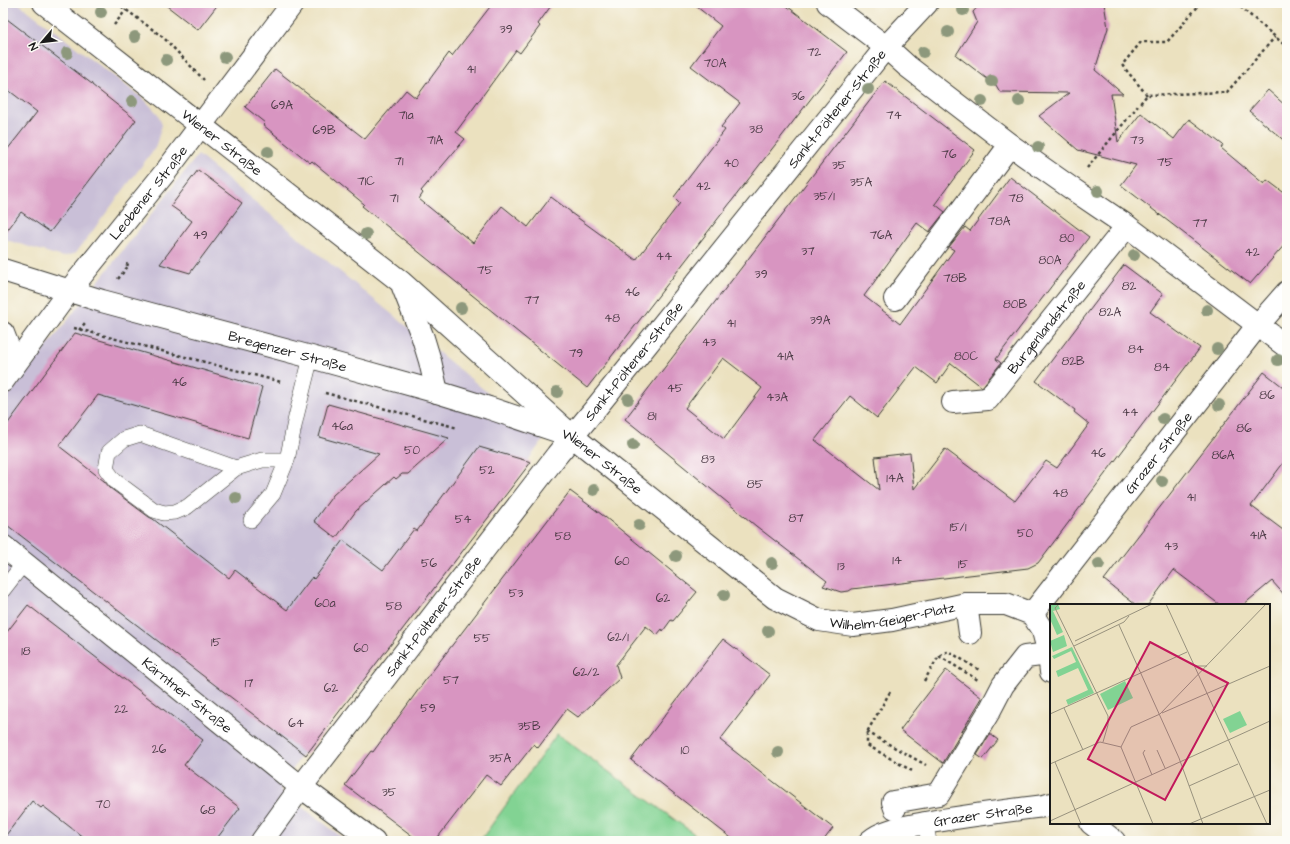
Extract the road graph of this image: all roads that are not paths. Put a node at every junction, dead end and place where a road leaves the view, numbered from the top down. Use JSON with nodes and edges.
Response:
{"nodes":[{"id":1,"x":44,"y":3,"type":"edge"},
{"id":2,"x":293,"y":3,"type":"edge"},
{"id":3,"x":828,"y":3,"type":"edge"},
{"id":4,"x":927,"y":3,"type":"edge"},
{"id":5,"x":886,"y":48,"type":"junction"},
{"id":6,"x":201,"y":125,"type":"junction"},
{"id":7,"x":1010,"y":145,"type":"junction"},
{"id":8,"x":1127,"y":226,"type":"junction"},
{"id":9,"x":3,"y":270,"type":"edge"},
{"id":10,"x":401,"y":282,"type":"junction"},
{"id":11,"x":69,"y":291,"type":"junction"},
{"id":12,"x":1287,"y":292,"type":"edge"},
{"id":13,"x":895,"y":299,"type":"dead end"},
{"id":14,"x":1258,"y":326,"type":"junction"},
{"id":15,"x":3,"y":333,"type":"edge"},
{"id":16,"x":1287,"y":347,"type":"edge"},
{"id":17,"x":311,"y":357,"type":"junction"},
{"id":18,"x":9,"y":372,"type":"edge"},
{"id":19,"x":437,"y":392,"type":"junction"},
{"id":20,"x":953,"y":402,"type":"dead end"},
{"id":21,"x":572,"y":436,"type":"junction"},
{"id":22,"x":287,"y":460,"type":"junction"},
{"id":23,"x":236,"y":468,"type":"junction"},
{"id":24,"x":251,"y":520,"type":"dead end"},
{"id":25,"x":3,"y":546,"type":"edge"},
{"id":26,"x":24,"y":563,"type":"junction"},
{"id":27,"x":3,"y":590,"type":"edge"},
{"id":28,"x":966,"y":604,"type":"junction"},
{"id":29,"x":1032,"y":614,"type":"junction"},
{"id":30,"x":819,"y":620,"type":"joint"},
{"id":31,"x":970,"y":633,"type":"dead end"},
{"id":32,"x":1050,"y":663,"type":"edge"},
{"id":33,"x":301,"y":787,"type":"junction"},
{"id":34,"x":1050,"y":804,"type":"edge"},
{"id":35,"x":895,"y":808,"type":"dead end"},
{"id":36,"x":1092,"y":824,"type":"edge"},
{"id":37,"x":927,"y":832,"type":"edge"},
{"id":38,"x":262,"y":841,"type":"edge"},
{"id":39,"x":374,"y":841,"type":"edge"},
{"id":40,"x":870,"y":841,"type":"edge"},
{"id":41,"x":1114,"y":841,"type":"edge"}],
"edges":[{"from":1,"to":6,"type":"street","name":"Wiener Straße"},
{"from":2,"to":6,"type":"street","name":"Leobener Straße"},
{"from":3,"to":5,"type":"street"},
{"from":4,"to":5,"type":"street","name":"Sankt-Pöltener-Straße"},
{"from":5,"to":7,"type":"street"},
{"from":5,"to":21,"type":"street","name":"Sankt-Pöltener-Straße"},
{"from":6,"to":10,"type":"street","name":"Wiener Straße"},
{"from":6,"to":11,"type":"street","name":"Leobener Straße"},
{"from":7,"to":8,"type":"street"},
{"from":7,"to":13,"type":"street"},
{"from":8,"to":14,"type":"street"},
{"from":8,"to":20,"type":"street","name":"Burgenlandstraße"},
{"from":9,"to":11,"type":"street","name":"Bregenzer Straße"},
{"from":10,"to":19,"type":"street"},
{"from":10,"to":21,"type":"street","name":"Wiener Straße"},
{"from":11,"to":17,"type":"street","name":"Bregenzer Straße"},
{"from":11,"to":18,"type":"street","name":"Leobener Straße"},
{"from":12,"to":14,"type":"street","name":"Grazer Straße"},
{"from":14,"to":16,"type":"street"},
{"from":14,"to":29,"type":"street","name":"Grazer Straße"},
{"from":15,"to":18,"type":"street"},
{"from":17,"to":19,"type":"street","name":"Bregenzer Straße"},
{"from":17,"to":22,"type":"lane"},
{"from":19,"to":21,"type":"street","name":"Bregenzer Straße"},
{"from":21,"to":30,"type":"street","name":"Wiener Straße"},
{"from":21,"to":33,"type":"street","name":"Sankt-Pöltener-Straße"},
{"from":22,"to":23,"type":"lane"},
{"from":22,"to":24,"type":"lane"},
{"from":23,"to":23,"type":"lane"},
{"from":25,"to":26,"type":"street","name":"Kärntner Straße"},
{"from":26,"to":27,"type":"lane"},
{"from":26,"to":33,"type":"street","name":"Kärntner Straße"},
{"from":28,"to":29,"type":"street","name":"Wilhelm-Geiger-Platz"},
{"from":28,"to":30,"type":"street","name":"Wilhelm-Geiger-Platz"},
{"from":28,"to":31,"type":"street","name":"Wilhelm-Geiger-Platz"},
{"from":29,"to":32,"type":"street"},
{"from":32,"to":35,"type":"street"},
{"from":33,"to":38,"type":"street","name":"Sankt-Pöltener-Straße"},
{"from":33,"to":39,"type":"street","name":"Kärntner Straße"},
{"from":34,"to":37,"type":"street","name":"Grazer Straße"},
{"from":36,"to":41,"type":"street"},
{"from":37,"to":40,"type":"street","name":"Grazer Straße"}]}
